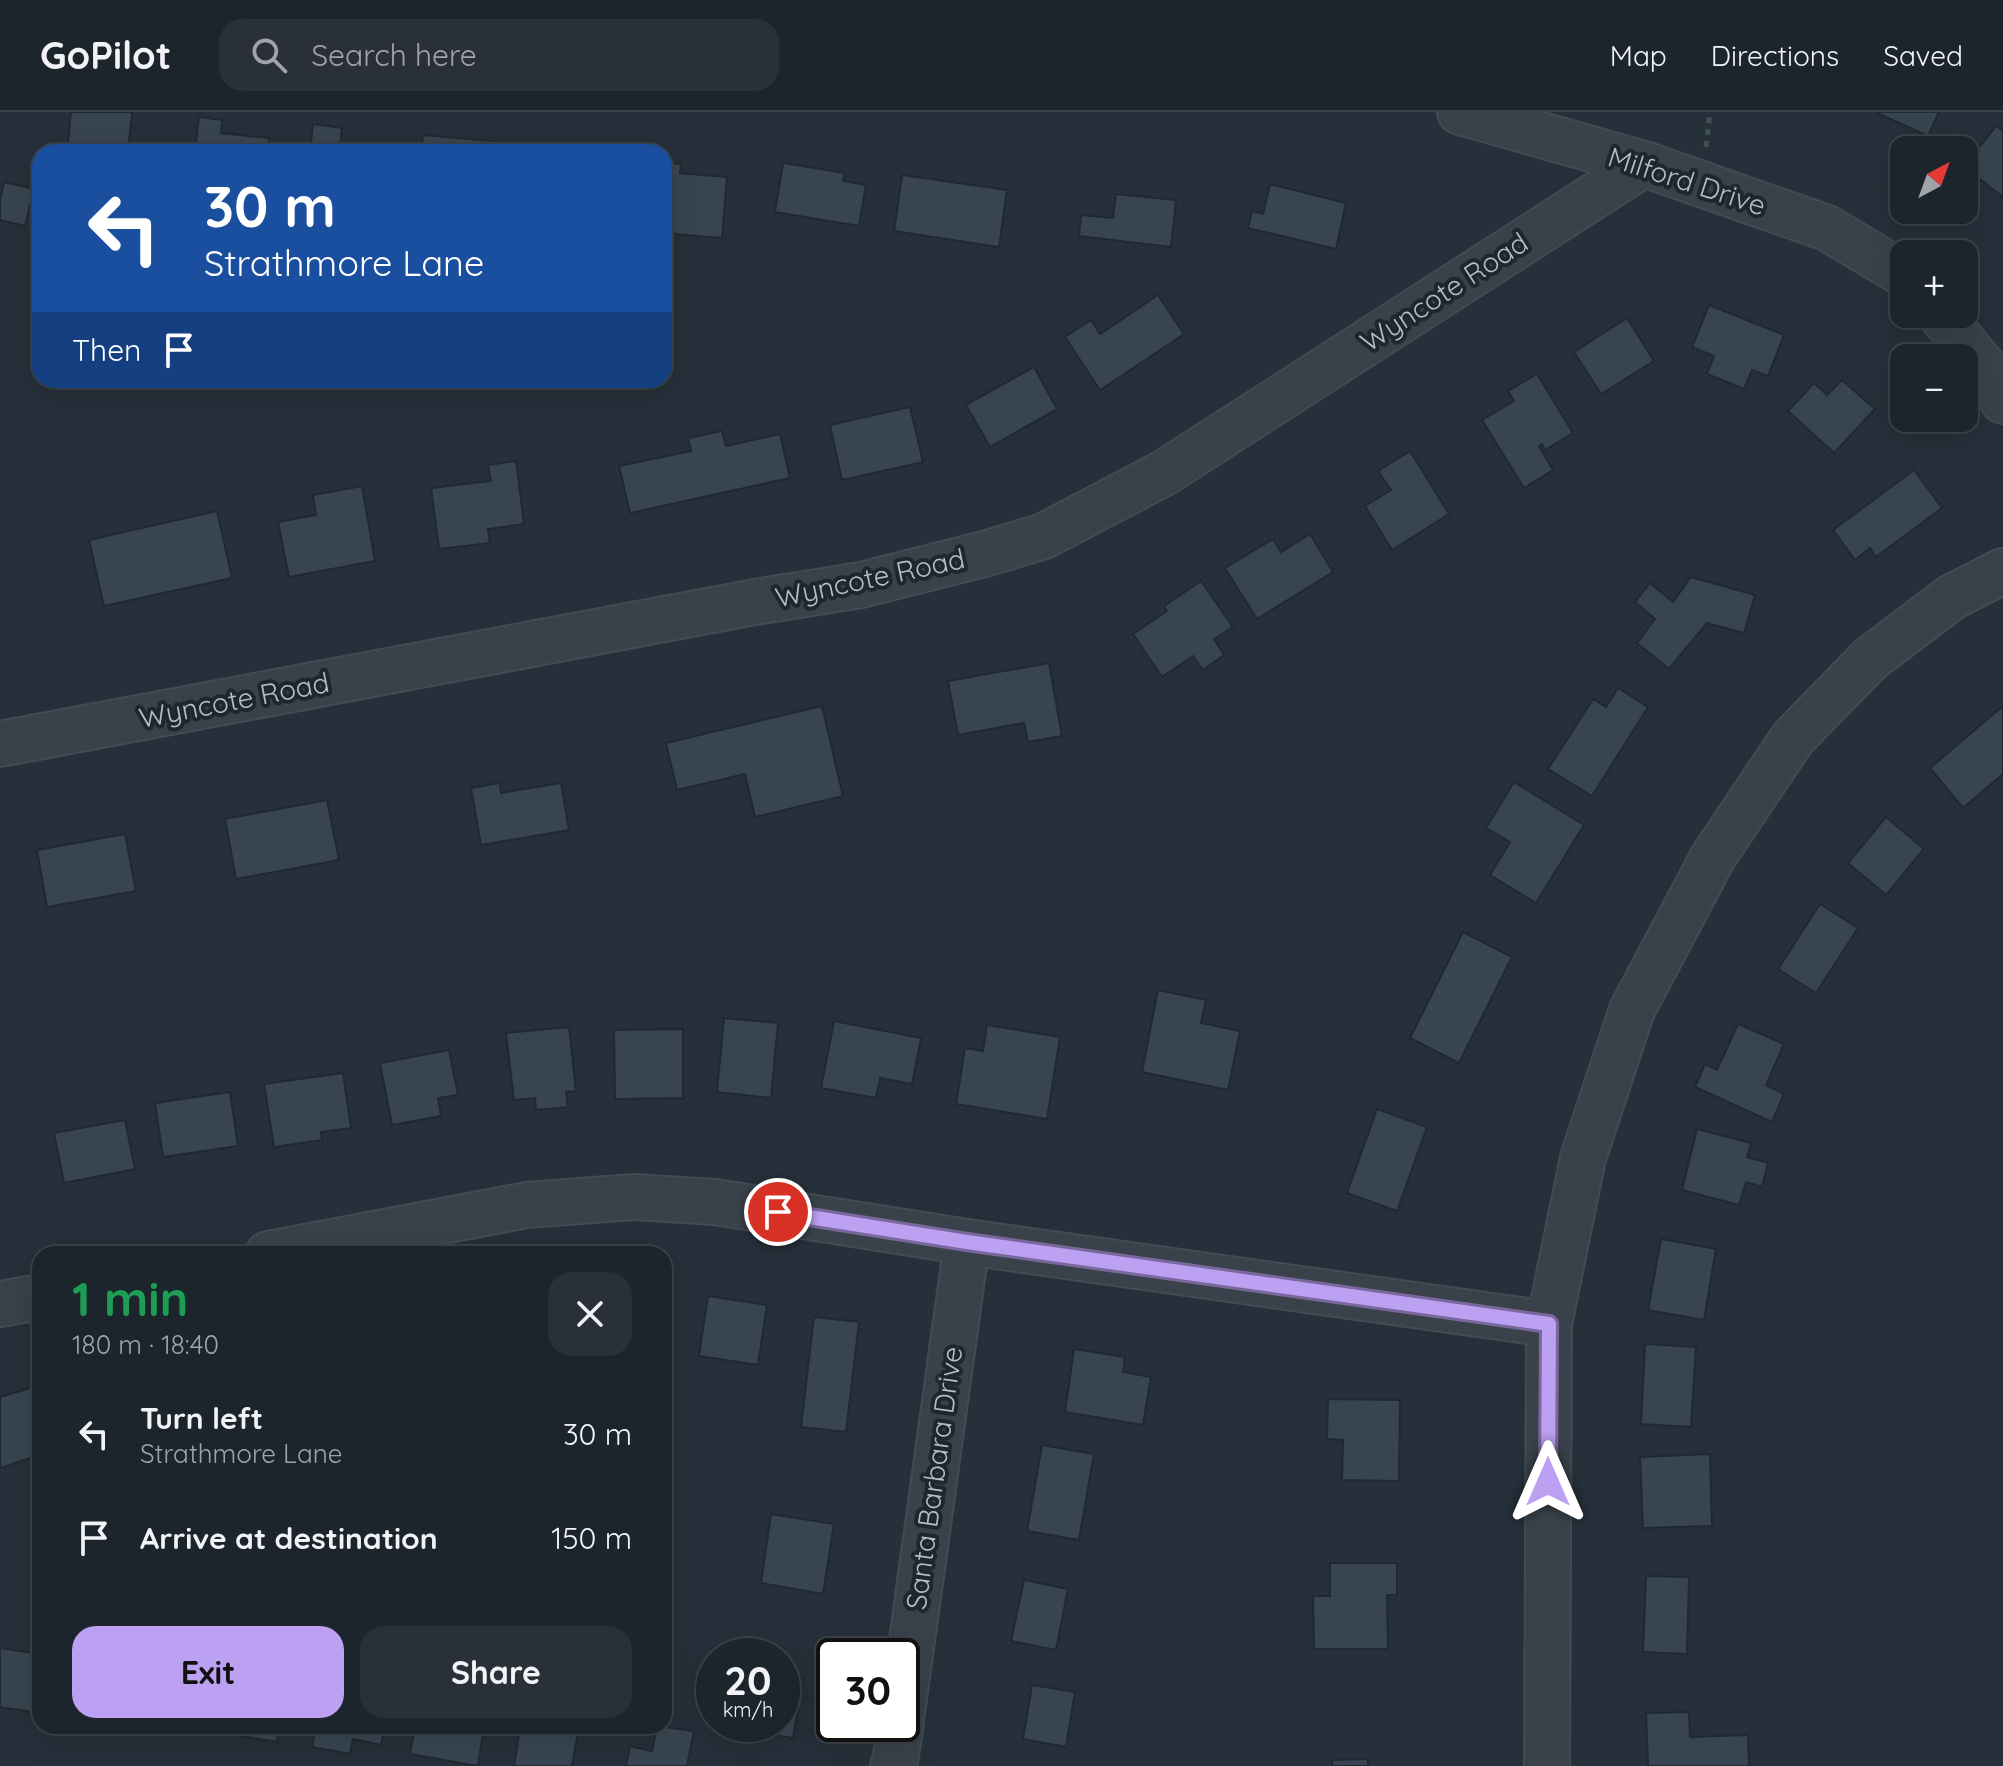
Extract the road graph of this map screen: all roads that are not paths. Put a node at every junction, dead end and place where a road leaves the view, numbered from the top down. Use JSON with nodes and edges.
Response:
{"nodes":[{"id":1,"x":1460,"y":112,"type":"edge"},
{"id":2,"x":1644,"y":164,"type":"junction"},
{"id":3,"x":1890,"y":266,"type":"edge"},
{"id":4,"x":1952,"y":328,"type":"edge"},
{"id":5,"x":2003,"y":401,"type":"edge"},
{"id":6,"x":2003,"y":571,"type":"edge"},
{"id":7,"x":0,"y":744,"type":"edge"},
{"id":8,"x":967,"y":1242,"type":"junction"},
{"id":9,"x":310,"y":1246,"type":"edge"},
{"id":10,"x":32,"y":1298,"type":"edge"},
{"id":11,"x":0,"y":1304,"type":"edge"},
{"id":12,"x":1549,"y":1324,"type":"junction"},
{"id":13,"x":912,"y":1638,"type":"edge"},
{"id":14,"x":898,"y":1742,"type":"edge"},
{"id":15,"x":893,"y":1766,"type":"edge"},
{"id":16,"x":1547,"y":1766,"type":"edge"}],
"edges":[{"from":1,"to":2,"type":"street","name":"Milford Drive"},
{"from":2,"to":3,"type":"street","name":"Milford Drive"},
{"from":2,"to":7,"type":"street","name":"Wyncote Road"},
{"from":4,"to":5,"type":"street"},
{"from":6,"to":12,"type":"street"},
{"from":8,"to":9,"type":"street"},
{"from":8,"to":12,"type":"street"},
{"from":8,"to":13,"type":"street","name":"Santa Barbara Drive"},
{"from":10,"to":11,"type":"street"},
{"from":12,"to":16,"type":"street"},
{"from":14,"to":15,"type":"street"}]}
